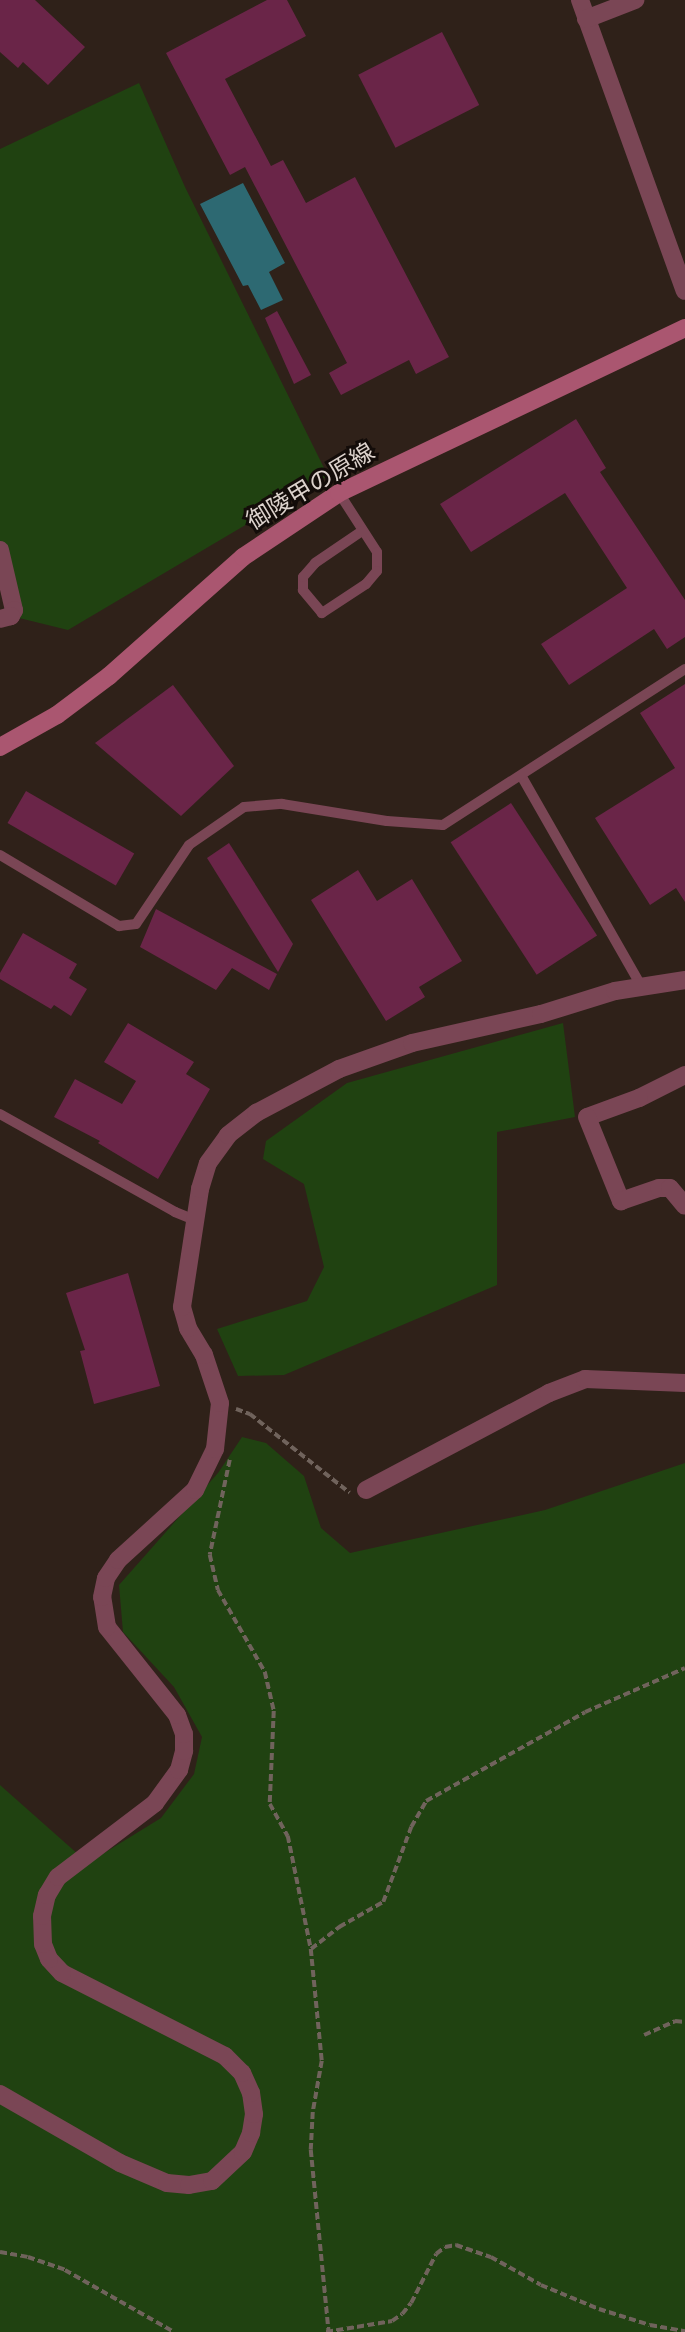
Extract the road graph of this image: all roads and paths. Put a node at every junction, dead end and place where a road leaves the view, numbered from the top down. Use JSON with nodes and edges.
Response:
{"nodes":[{"id":1,"x":580,"y":0,"type":"edge"},
{"id":2,"x":635,"y":0,"type":"edge"},
{"id":3,"x":586,"y":19,"type":"junction"},
{"id":4,"x":685,"y":291,"type":"edge"},
{"id":5,"x":685,"y":328,"type":"edge"},
{"id":6,"x":339,"y":494,"type":"junction"},
{"id":7,"x":362,"y":531,"type":"junction"},
{"id":8,"x":0,"y":550,"type":"edge"},
{"id":9,"x":0,"y":619,"type":"edge"},
{"id":10,"x":685,"y":669,"type":"edge"},
{"id":11,"x":0,"y":747,"type":"edge"},
{"id":12,"x":522,"y":777,"type":"junction"},
{"id":13,"x":0,"y":855,"type":"edge"},
{"id":14,"x":685,"y":980,"type":"edge"},
{"id":15,"x":640,"y":986,"type":"junction"},
{"id":16,"x":685,"y":1074,"type":"edge"},
{"id":17,"x":0,"y":1114,"type":"edge"},
{"id":18,"x":685,"y":1206,"type":"edge"},
{"id":19,"x":195,"y":1220,"type":"junction"},
{"id":20,"x":685,"y":1384,"type":"edge"},
{"id":21,"x":220,"y":1402,"type":"junction"},
{"id":22,"x":230,"y":1457,"type":"dead end"},
{"id":23,"x":366,"y":1490,"type":"joint"},
{"id":24,"x":685,"y":1668,"type":"edge"},
{"id":25,"x":311,"y":1949,"type":"junction"},
{"id":26,"x":685,"y":2022,"type":"edge"},
{"id":27,"x":644,"y":2035,"type":"dead end"},
{"id":28,"x":0,"y":2094,"type":"edge"},
{"id":29,"x":0,"y":2252,"type":"edge"},
{"id":30,"x":685,"y":2331,"type":"edge"},
{"id":31,"x":174,"y":2332,"type":"edge"},
{"id":32,"x":328,"y":2332,"type":"edge"}],
"edges":[{"from":1,"to":3,"type":"street"},
{"from":2,"to":3,"type":"street"},
{"from":3,"to":4,"type":"street"},
{"from":5,"to":6,"type":"street","name":"御陵甲の原線"},
{"from":6,"to":7,"type":"lane"},
{"from":6,"to":11,"type":"street","name":"御陵甲の原線"},
{"from":7,"to":7,"type":"lane"},
{"from":8,"to":9,"type":"street"},
{"from":10,"to":12,"type":"lane"},
{"from":12,"to":13,"type":"lane"},
{"from":12,"to":15,"type":"lane"},
{"from":14,"to":15,"type":"street"},
{"from":15,"to":19,"type":"street"},
{"from":16,"to":18,"type":"street"},
{"from":17,"to":19,"type":"lane"},
{"from":19,"to":21,"type":"street"},
{"from":20,"to":23,"type":"street"},
{"from":21,"to":23,"type":"path"},
{"from":21,"to":28,"type":"street"},
{"from":22,"to":25,"type":"path"},
{"from":24,"to":25,"type":"path"},
{"from":25,"to":32,"type":"path"},
{"from":26,"to":27,"type":"path"},
{"from":29,"to":31,"type":"path"},
{"from":30,"to":32,"type":"path"}]}
